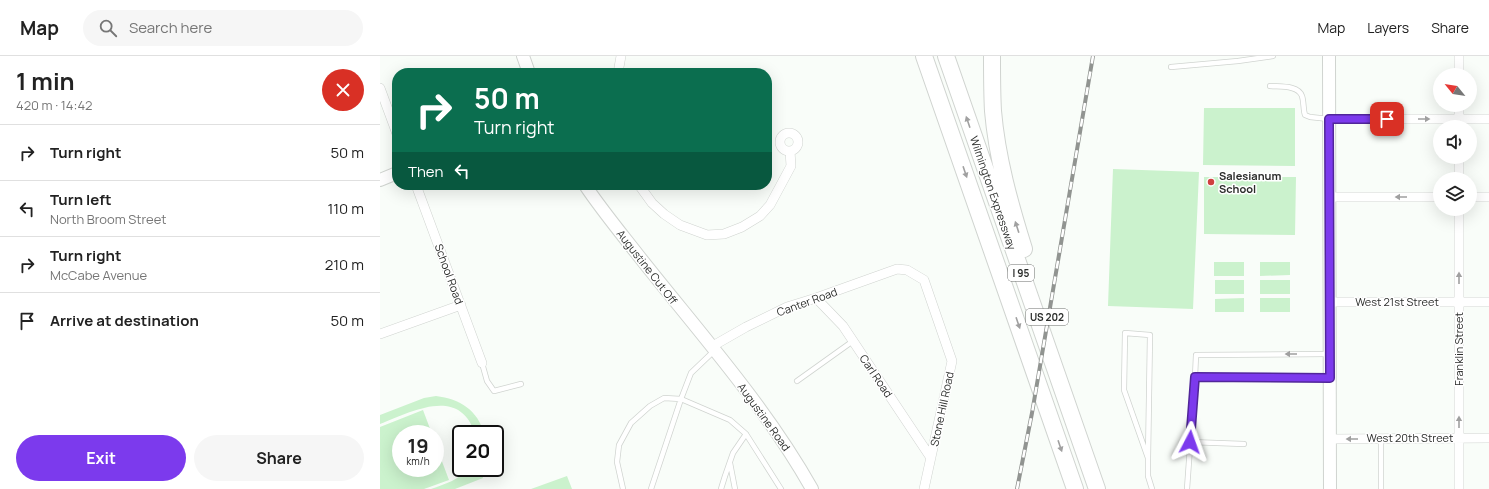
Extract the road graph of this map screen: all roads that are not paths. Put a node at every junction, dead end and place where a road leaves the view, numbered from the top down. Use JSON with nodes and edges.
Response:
{"nodes":[{"id":1,"x":621,"y":56,"type":"edge"},
{"id":2,"x":924,"y":56,"type":"edge"},
{"id":3,"x":946,"y":56,"type":"edge"},
{"id":4,"x":992,"y":56,"type":"edge"},
{"id":5,"x":999,"y":56,"type":"edge"},
{"id":6,"x":1272,"y":56,"type":"edge"},
{"id":7,"x":1329,"y":56,"type":"edge"},
{"id":8,"x":1459,"y":56,"type":"edge"},
{"id":9,"x":1171,"y":67,"type":"dead end"},
{"id":10,"x":619,"y":68,"type":"edge"},
{"id":11,"x":1459,"y":68,"type":"edge"},
{"id":12,"x":1270,"y":86,"type":"dead end"},
{"id":13,"x":380,"y":88,"type":"edge"},
{"id":14,"x":1329,"y":119,"type":"junction"},
{"id":15,"x":1489,"y":119,"type":"edge"},
{"id":16,"x":392,"y":120,"type":"edge"},
{"id":17,"x":1477,"y":121,"type":"edge"},
{"id":18,"x":1433,"y":122,"type":"edge"},
{"id":19,"x":997,"y":142,"type":"junction"},
{"id":20,"x":790,"y":151,"type":"dead end"},
{"id":21,"x":392,"y":175,"type":"edge"},
{"id":22,"x":380,"y":180,"type":"edge"},
{"id":23,"x":418,"y":190,"type":"edge"},
{"id":24,"x":589,"y":190,"type":"edge"},
{"id":25,"x":643,"y":190,"type":"edge"},
{"id":26,"x":1330,"y":197,"type":"junction"},
{"id":27,"x":1433,"y":197,"type":"edge"},
{"id":28,"x":1477,"y":197,"type":"edge"},
{"id":29,"x":1489,"y":197,"type":"edge"},
{"id":30,"x":1459,"y":216,"type":"edge"},
{"id":31,"x":907,"y":270,"type":"joint"},
{"id":32,"x":816,"y":298,"type":"junction"},
{"id":33,"x":1330,"y":302,"type":"junction"},
{"id":34,"x":1459,"y":302,"type":"junction"},
{"id":35,"x":1489,"y":302,"type":"edge"},
{"id":36,"x":461,"y":305,"type":"junction"},
{"id":37,"x":380,"y":334,"type":"edge"},
{"id":38,"x":853,"y":340,"type":"junction"},
{"id":39,"x":713,"y":350,"type":"junction"},
{"id":40,"x":1330,"y":354,"type":"junction"},
{"id":41,"x":482,"y":363,"type":"joint"},
{"id":42,"x":1195,"y":377,"type":"junction"},
{"id":43,"x":1330,"y":378,"type":"junction"},
{"id":44,"x":797,"y":381,"type":"dead end"},
{"id":45,"x":521,"y":384,"type":"dead end"},
{"id":46,"x":681,"y":399,"type":"junction"},
{"id":47,"x":746,"y":434,"type":"junction"},
{"id":48,"x":1459,"y":438,"type":"junction"},
{"id":49,"x":1489,"y":438,"type":"edge"},
{"id":50,"x":1330,"y":439,"type":"junction"},
{"id":51,"x":1381,"y":439,"type":"junction"},
{"id":52,"x":1190,"y":442,"type":"junction"},
{"id":53,"x":1244,"y":444,"type":"dead end"},
{"id":54,"x":931,"y":458,"type":"junction"},
{"id":55,"x":1148,"y":458,"type":"junction"},
{"id":56,"x":730,"y":461,"type":"junction"},
{"id":57,"x":623,"y":489,"type":"edge"},
{"id":58,"x":651,"y":489,"type":"edge"},
{"id":59,"x":721,"y":489,"type":"edge"},
{"id":60,"x":735,"y":489,"type":"edge"},
{"id":61,"x":781,"y":489,"type":"edge"},
{"id":62,"x":812,"y":489,"type":"edge"},
{"id":63,"x":924,"y":489,"type":"edge"},
{"id":64,"x":1075,"y":489,"type":"edge"},
{"id":65,"x":1097,"y":489,"type":"edge"},
{"id":66,"x":1106,"y":489,"type":"edge"},
{"id":67,"x":1152,"y":489,"type":"edge"},
{"id":68,"x":1187,"y":489,"type":"edge"},
{"id":69,"x":1330,"y":489,"type":"edge"},
{"id":70,"x":1380,"y":489,"type":"edge"},
{"id":71,"x":1459,"y":489,"type":"edge"}],
"edges":[{"from":1,"to":10,"type":"street"},
{"from":2,"to":64,"type":"highway","name":"Wilmington Expressway","number":"I 95","one_way":true},
{"from":65,"to":3,"type":"highway","name":"Wilmington Expressway","number":"I 95","one_way":true},
{"from":4,"to":19,"type":"highway","number":"US 202"},
{"from":5,"to":19,"type":"highway"},
{"from":6,"to":9,"type":"lane"},
{"from":7,"to":14,"type":"street"},
{"from":8,"to":11,"type":"street"},
{"from":12,"to":14,"type":"lane"},
{"from":13,"to":16,"type":"street"},
{"from":14,"to":18,"type":"street","one_way":true},
{"from":14,"to":26,"type":"street"},
{"from":15,"to":17,"type":"street"},
{"from":66,"to":19,"type":"highway","number":"US 202","one_way":true},
{"from":20,"to":25,"type":"street"},
{"from":21,"to":22,"type":"street"},
{"from":23,"to":36,"type":"street","name":"School Road"},
{"from":24,"to":39,"type":"street","name":"Augustine Cut Off"},
{"from":27,"to":26,"type":"street","one_way":true},
{"from":26,"to":33,"type":"street"},
{"from":28,"to":29,"type":"street"},
{"from":34,"to":30,"type":"street","name":"Franklin Street","one_way":true},
{"from":31,"to":32,"type":"street","name":"Canter Road"},
{"from":31,"to":54,"type":"street","name":"Stone Hill Road"},
{"from":32,"to":38,"type":"street","name":"Carl Road"},
{"from":32,"to":39,"type":"street","name":"Canter Road"},
{"from":33,"to":34,"type":"street","name":"West 21st Street"},
{"from":33,"to":40,"type":"street"},
{"from":34,"to":35,"type":"street","name":"West 21st Street"},
{"from":48,"to":34,"type":"street","name":"Franklin Street","one_way":true},
{"from":36,"to":37,"type":"street"},
{"from":36,"to":41,"type":"street","name":"School Road"},
{"from":38,"to":44,"type":"lane"},
{"from":38,"to":54,"type":"street","name":"Carl Road"},
{"from":39,"to":46,"type":"lane"},
{"from":39,"to":62,"type":"street","name":"Augustine Road"},
{"from":40,"to":42,"type":"lane","one_way":true},
{"from":40,"to":43,"type":"street"},
{"from":41,"to":45,"type":"lane"},
{"from":42,"to":43,"type":"lane"},
{"from":42,"to":52,"type":"lane"},
{"from":43,"to":50,"type":"street"},
{"from":46,"to":47,"type":"lane"},
{"from":46,"to":57,"type":"lane"},
{"from":46,"to":58,"type":"lane"},
{"from":47,"to":56,"type":"lane"},
{"from":47,"to":61,"type":"lane"},
{"from":48,"to":49,"type":"street","name":"West 20th Street"},
{"from":48,"to":51,"type":"street","name":"West 20th Street"},
{"from":48,"to":71,"type":"street","name":"Franklin Street"},
{"from":51,"to":50,"type":"street","name":"West 20th Street","one_way":true},
{"from":50,"to":69,"type":"street"},
{"from":51,"to":70,"type":"lane"},
{"from":52,"to":53,"type":"lane"},
{"from":52,"to":68,"type":"lane"},
{"from":54,"to":63,"type":"street","name":"Stone Hill Road"},
{"from":55,"to":55,"type":"lane"},
{"from":55,"to":67,"type":"lane"},
{"from":56,"to":59,"type":"lane"},
{"from":56,"to":60,"type":"lane"}]}
